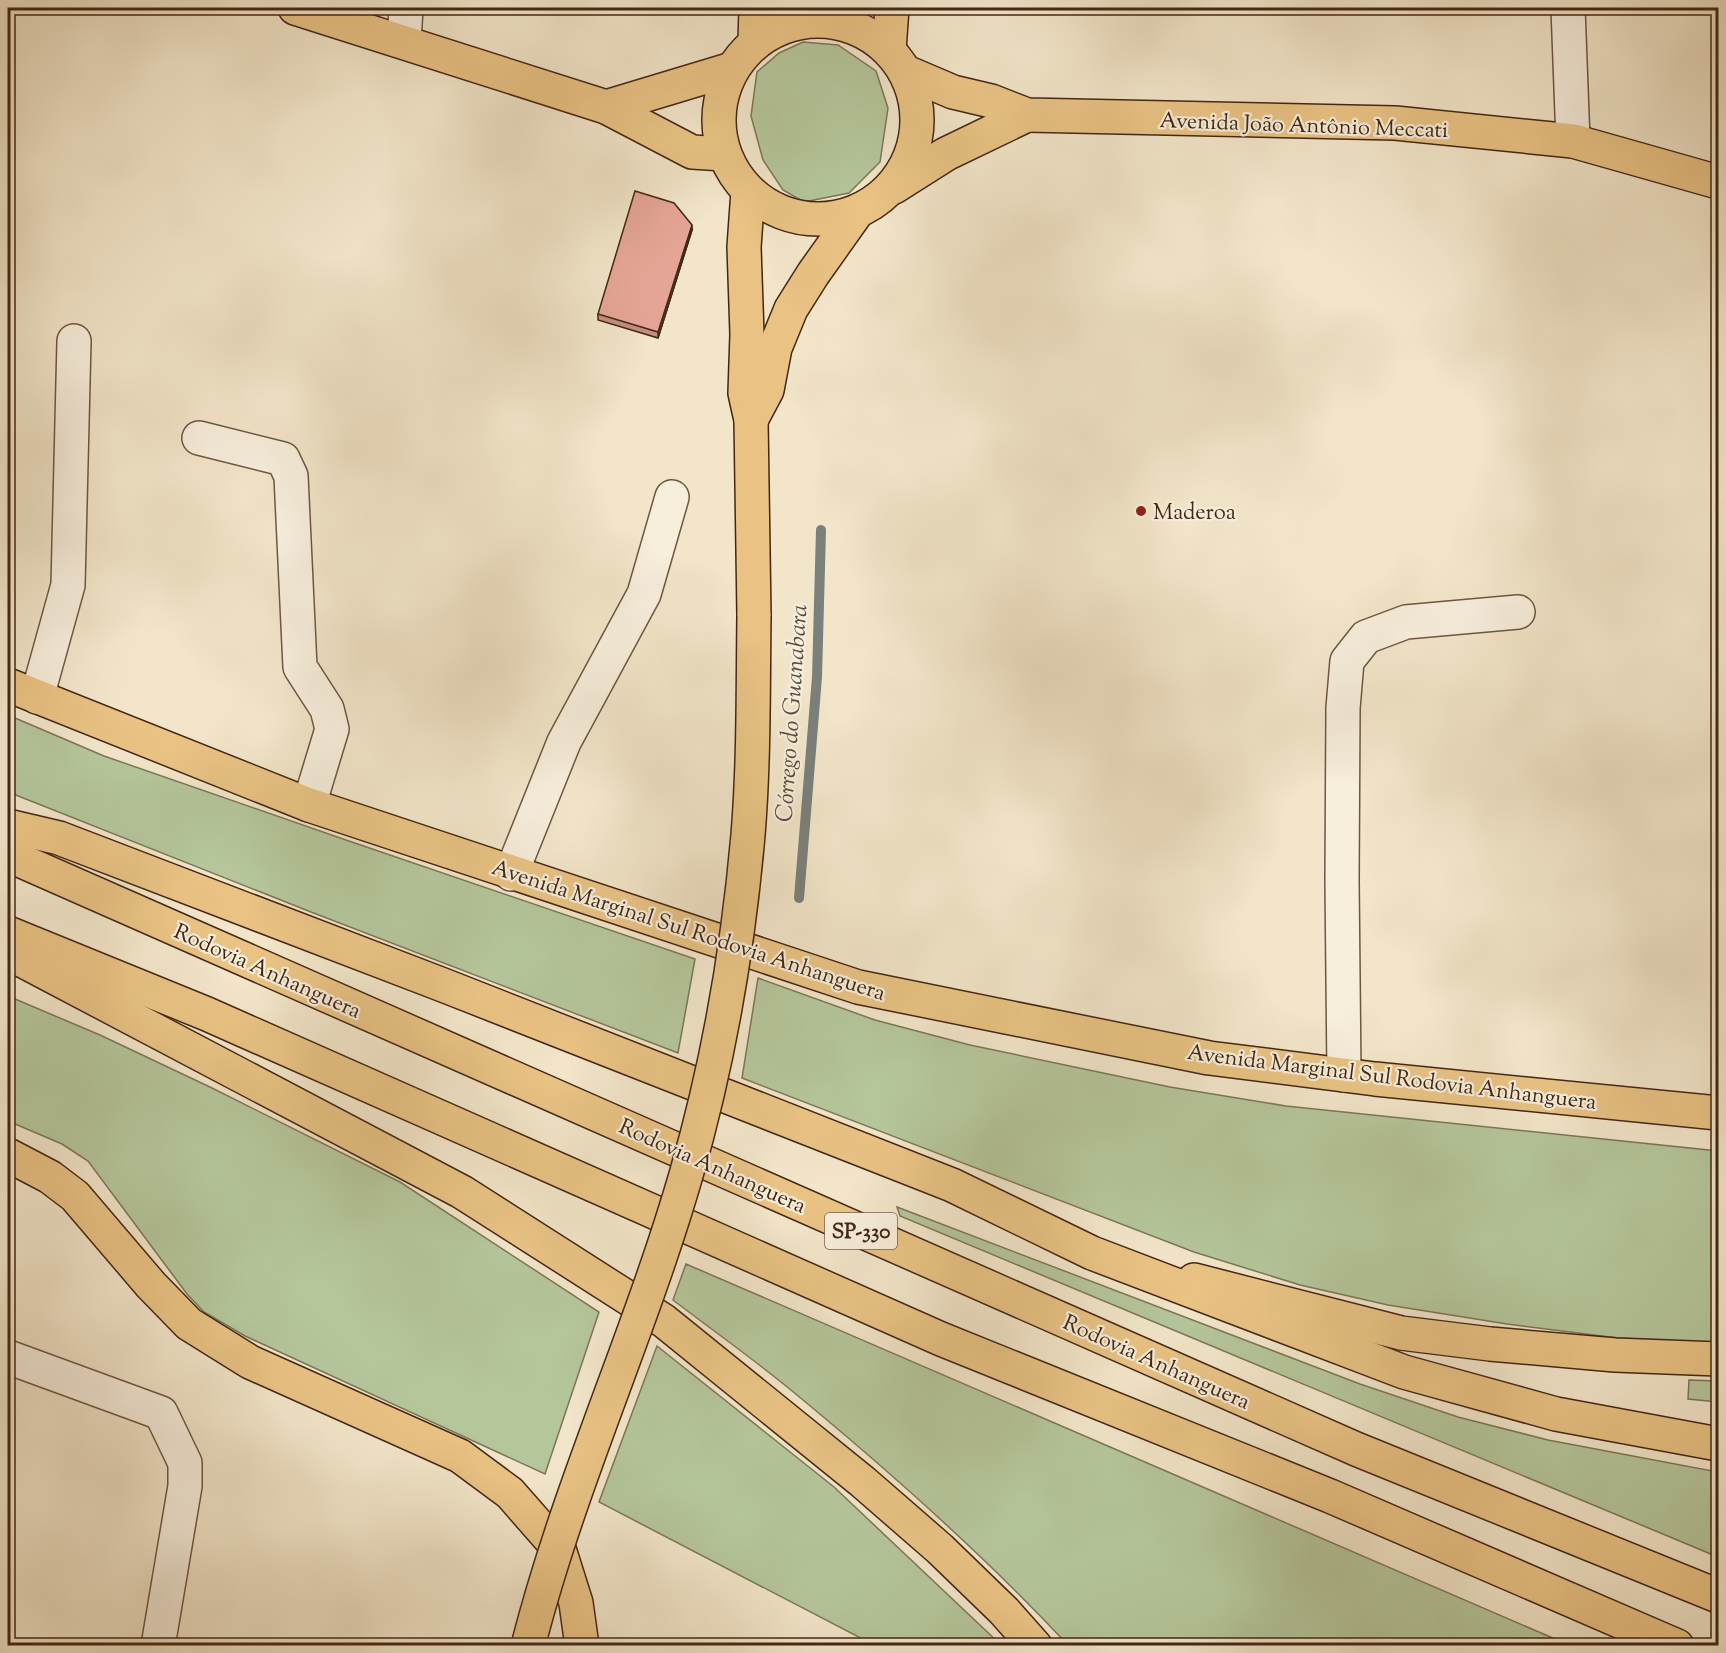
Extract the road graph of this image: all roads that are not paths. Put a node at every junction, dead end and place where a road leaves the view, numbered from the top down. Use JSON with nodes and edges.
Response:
{"nodes":[{"id":1,"x":295,"y":8,"type":"edge"},
{"id":2,"x":406,"y":8,"type":"edge"},
{"id":3,"x":756,"y":8,"type":"edge"},
{"id":4,"x":891,"y":8,"type":"edge"},
{"id":5,"x":1568,"y":8,"type":"edge"},
{"id":6,"x":404,"y":42,"type":"junction"},
{"id":7,"x":755,"y":42,"type":"junction"},
{"id":8,"x":898,"y":61,"type":"junction"},
{"id":9,"x":732,"y":69,"type":"junction"},
{"id":10,"x":606,"y":107,"type":"junction"},
{"id":11,"x":1027,"y":115,"type":"junction"},
{"id":12,"x":1573,"y":141,"type":"junction"},
{"id":13,"x":724,"y":154,"type":"junction"},
{"id":14,"x":1719,"y":182,"type":"edge"},
{"id":15,"x":748,"y":191,"type":"junction"},
{"id":16,"x":888,"y":191,"type":"junction"},
{"id":17,"x":857,"y":212,"type":"junction"},
{"id":18,"x":74,"y":341,"type":"dead end"},
{"id":19,"x":752,"y":420,"type":"junction"},
{"id":20,"x":199,"y":438,"type":"dead end"},
{"id":21,"x":672,"y":497,"type":"dead end"},
{"id":22,"x":1518,"y":612,"type":"dead end"},
{"id":23,"x":22,"y":691,"type":"edge"},
{"id":24,"x":309,"y":806,"type":"junction"},
{"id":25,"x":8,"y":826,"type":"edge"},
{"id":26,"x":8,"y":855,"type":"edge"},
{"id":27,"x":511,"y":874,"type":"junction"},
{"id":28,"x":8,"y":933,"type":"edge"},
{"id":29,"x":8,"y":952,"type":"edge"},
{"id":30,"x":1344,"y":1075,"type":"junction"},
{"id":31,"x":1719,"y":1113,"type":"edge"},
{"id":32,"x":8,"y":1155,"type":"edge"},
{"id":33,"x":1092,"y":1253,"type":"junction"},
{"id":34,"x":8,"y":1357,"type":"edge"},
{"id":35,"x":1719,"y":1359,"type":"edge"},
{"id":36,"x":1719,"y":1444,"type":"edge"},
{"id":37,"x":1719,"y":1596,"type":"edge"},
{"id":38,"x":158,"y":1646,"type":"edge"},
{"id":39,"x":528,"y":1646,"type":"edge"},
{"id":40,"x":582,"y":1646,"type":"edge"},
{"id":41,"x":1035,"y":1646,"type":"edge"},
{"id":42,"x":1677,"y":1646,"type":"edge"}],
"edges":[{"from":1,"to":6,"type":"main road"},
{"from":2,"to":6,"type":"street"},
{"from":3,"to":7,"type":"main road"},
{"from":4,"to":8,"type":"main road"},
{"from":5,"to":12,"type":"street"},
{"from":6,"to":10,"type":"main road"},
{"from":7,"to":8,"type":"main road"},
{"from":7,"to":9,"type":"main road"},
{"from":8,"to":11,"type":"main road","name":"Avenida João Antônio Meccati"},
{"from":8,"to":16,"type":"main road"},
{"from":9,"to":10,"type":"main road"},
{"from":9,"to":13,"type":"main road"},
{"from":10,"to":13,"type":"main road"},
{"from":11,"to":12,"type":"main road","name":"Avenida João Antônio Meccati"},
{"from":11,"to":16,"type":"main road","name":"Avenida João Antônio Meccati"},
{"from":12,"to":14,"type":"main road","name":"Avenida João Antônio Meccati"},
{"from":13,"to":15,"type":"main road"},
{"from":15,"to":17,"type":"main road"},
{"from":15,"to":19,"type":"main road"},
{"from":16,"to":17,"type":"main road"},
{"from":17,"to":19,"type":"main road"},
{"from":18,"to":23,"type":"street"},
{"from":19,"to":39,"type":"main road","bridge":true},
{"from":20,"to":24,"type":"street"},
{"from":21,"to":27,"type":"street"},
{"from":22,"to":30,"type":"street"},
{"from":23,"to":24,"type":"main road","name":"Avenida Marginal Sul Rodovia Anhanguera"},
{"from":24,"to":27,"type":"main road","name":"Avenida Marginal Sul Rodovia Anhanguera"},
{"from":25,"to":33,"type":"main road"},
{"from":26,"to":37,"type":"main road","name":"Rodovia Anhanguera","number":"SP-330"},
{"from":27,"to":30,"type":"main road","name":"Avenida Marginal Sul Rodovia Anhanguera"},
{"from":28,"to":42,"type":"main road"},
{"from":29,"to":41,"type":"main road"},
{"from":30,"to":31,"type":"main road","name":"Avenida Marginal Sul Rodovia Anhanguera"},
{"from":32,"to":40,"type":"main road"},
{"from":33,"to":35,"type":"main road"},
{"from":33,"to":36,"type":"main road"},
{"from":34,"to":38,"type":"street"}]}
